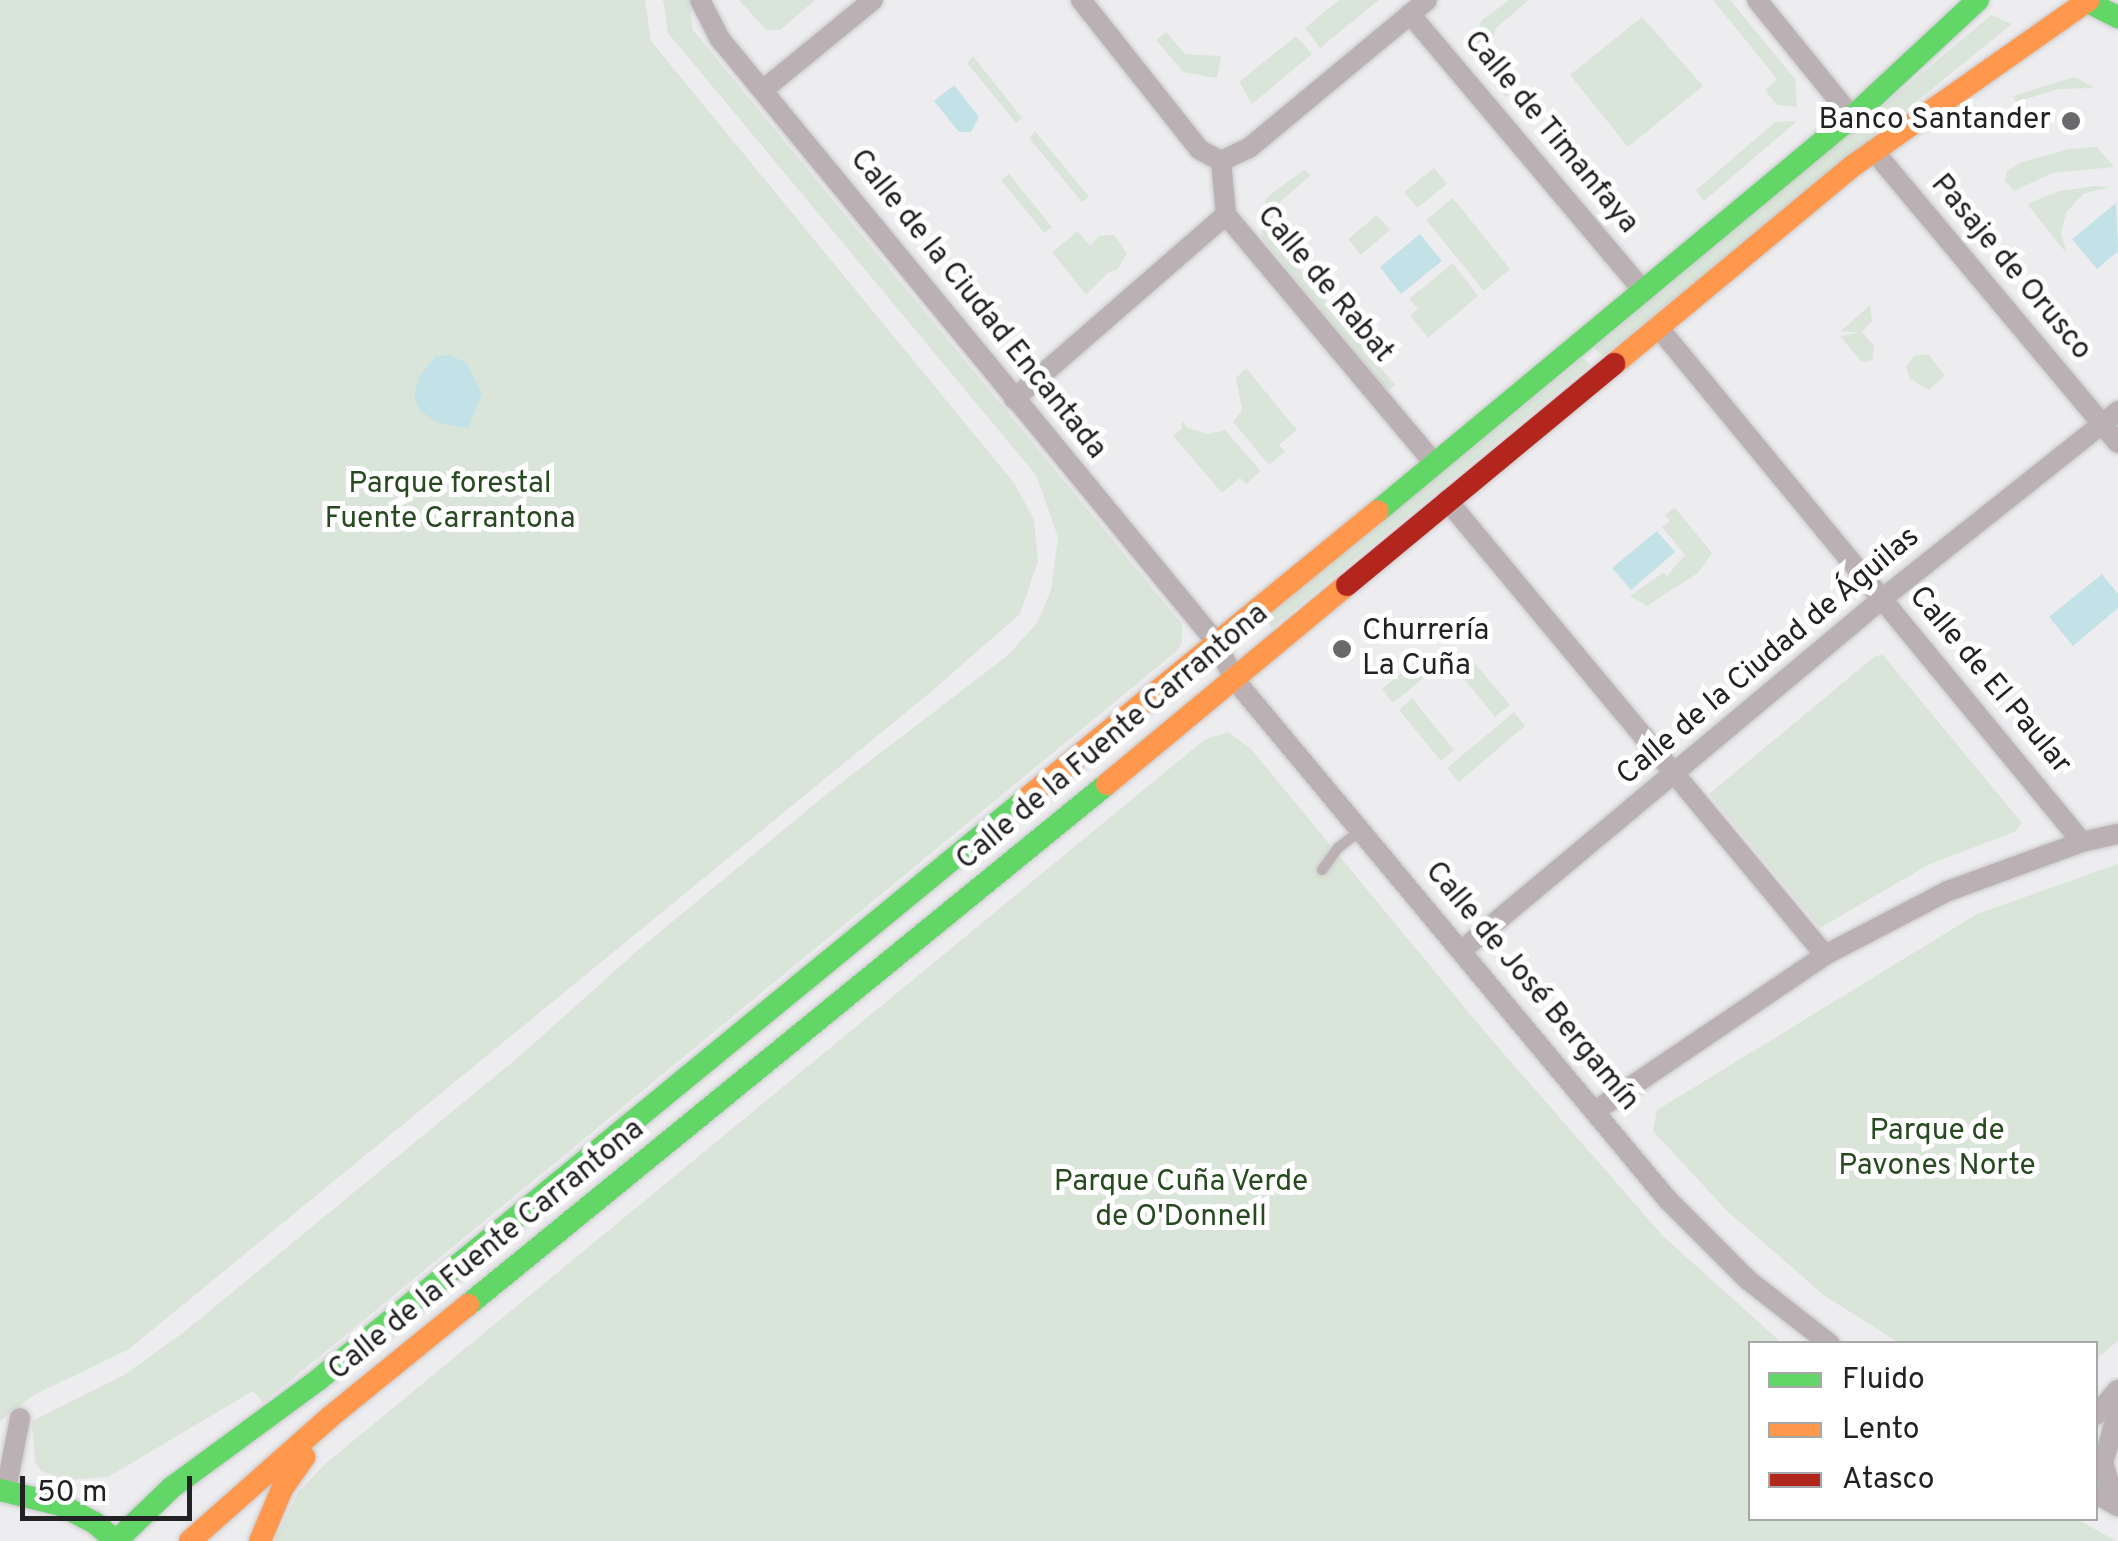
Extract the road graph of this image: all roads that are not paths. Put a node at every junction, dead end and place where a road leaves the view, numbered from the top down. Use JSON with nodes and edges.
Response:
{"nodes":[{"id":1,"x":700,"y":0,"type":"edge"},
{"id":2,"x":873,"y":0,"type":"edge"},
{"id":3,"x":1082,"y":0,"type":"edge"},
{"id":4,"x":1427,"y":0,"type":"edge"},
{"id":5,"x":1757,"y":0,"type":"edge"},
{"id":6,"x":1978,"y":0,"type":"edge"},
{"id":7,"x":2086,"y":1,"type":"edge"},
{"id":8,"x":1410,"y":14,"type":"junction"},
{"id":9,"x":2118,"y":17,"type":"edge"},
{"id":10,"x":763,"y":90,"type":"junction"},
{"id":11,"x":1852,"y":118,"type":"junction"},
{"id":12,"x":1873,"y":150,"type":"junction"},
{"id":13,"x":1221,"y":162,"type":"junction"},
{"id":14,"x":1226,"y":214,"type":"junction"},
{"id":15,"x":1644,"y":292,"type":"junction"},
{"id":16,"x":1658,"y":327,"type":"junction"},
{"id":17,"x":1014,"y":399,"type":"junction"},
{"id":18,"x":2110,"y":418,"type":"edge"},
{"id":19,"x":2118,"y":444,"type":"edge"},
{"id":20,"x":1434,"y":463,"type":"junction"},
{"id":21,"x":1447,"y":500,"type":"junction"},
{"id":22,"x":1882,"y":599,"type":"junction"},
{"id":23,"x":1216,"y":642,"type":"junction"},
{"id":24,"x":1234,"y":679,"type":"junction"},
{"id":25,"x":1676,"y":775,"type":"junction"},
{"id":26,"x":1362,"y":830,"type":"junction"},
{"id":27,"x":2118,"y":834,"type":"edge"},
{"id":28,"x":2082,"y":842,"type":"junction"},
{"id":29,"x":1322,"y":870,"type":"dead end"},
{"id":30,"x":1461,"y":951,"type":"junction"},
{"id":31,"x":1825,"y":955,"type":"junction"},
{"id":32,"x":1595,"y":1112,"type":"junction"},
{"id":33,"x":1826,"y":1341,"type":"edge"},
{"id":34,"x":2118,"y":1388,"type":"edge"},
{"id":35,"x":2118,"y":1411,"type":"edge"},
{"id":36,"x":2098,"y":1413,"type":"edge"},
{"id":37,"x":20,"y":1418,"type":"dead end"},
{"id":38,"x":330,"y":1418,"type":"junction"},
{"id":39,"x":3,"y":1490,"type":"edge"},
{"id":40,"x":2118,"y":1495,"type":"edge"},
{"id":41,"x":116,"y":1541,"type":"edge"},
{"id":42,"x":190,"y":1541,"type":"edge"},
{"id":43,"x":260,"y":1541,"type":"edge"}],
"edges":[{"from":1,"to":10,"type":"street","name":"Calle de la Ciudad Encantada"},
{"from":2,"to":10,"type":"street"},
{"from":3,"to":13,"type":"street"},
{"from":4,"to":8,"type":"street"},
{"from":5,"to":11,"type":"street"},
{"from":6,"to":11,"type":"main road","name":"Calle de la Fuente Carrantona"},
{"from":7,"to":9,"type":"main road"},
{"from":7,"to":12,"type":"main road","name":"Calle de la Fuente Carrantona"},
{"from":8,"to":13,"type":"street"},
{"from":8,"to":15,"type":"street","name":"Calle de Timanfaya"},
{"from":10,"to":17,"type":"street","name":"Calle de la Ciudad Encantada"},
{"from":11,"to":15,"type":"main road","name":"Calle de la Fuente Carrantona"},
{"from":12,"to":16,"type":"main road","name":"Calle de la Fuente Carrantona"},
{"from":12,"to":18,"type":"street","name":"Pasaje de Orusco"},
{"from":13,"to":14,"type":"street","name":"Calle de Rabat"},
{"from":14,"to":17,"type":"street"},
{"from":14,"to":20,"type":"street","name":"Calle de Rabat"},
{"from":15,"to":20,"type":"main road","name":"Calle de la Fuente Carrantona"},
{"from":16,"to":21,"type":"main road","name":"Calle de la Fuente Carrantona"},
{"from":16,"to":22,"type":"street","name":"Calle de El Paular"},
{"from":17,"to":23,"type":"street","name":"Calle de la Ciudad Encantada"},
{"from":18,"to":19,"type":"street","name":"Pasaje de Orusco"},
{"from":18,"to":22,"type":"street","name":"Calle de la Ciudad de Águilas"},
{"from":20,"to":23,"type":"main road","name":"Calle de la Fuente Carrantona"},
{"from":21,"to":24,"type":"main road","name":"Calle de la Fuente Carrantona"},
{"from":21,"to":25,"type":"street"},
{"from":22,"to":25,"type":"street","name":"Calle de la Ciudad de Águilas"},
{"from":22,"to":28,"type":"street","name":"Calle de El Paular"},
{"from":23,"to":24,"type":"street","name":"Calle de José Bergamín"},
{"from":23,"to":41,"type":"main road","name":"Calle de la Fuente Carrantona"},
{"from":24,"to":26,"type":"street","name":"Calle de José Bergamín"},
{"from":24,"to":38,"type":"main road","name":"Calle de la Fuente Carrantona"},
{"from":25,"to":30,"type":"street","name":"Calle de la Ciudad de Águilas"},
{"from":25,"to":31,"type":"street"},
{"from":26,"to":29,"type":"lane"},
{"from":26,"to":30,"type":"street","name":"Calle de José Bergamín"},
{"from":27,"to":28,"type":"street"},
{"from":28,"to":31,"type":"street"},
{"from":30,"to":32,"type":"street","name":"Calle de José Bergamín"},
{"from":31,"to":32,"type":"street"},
{"from":32,"to":33,"type":"street","name":"Calle de José Bergamín"},
{"from":34,"to":36,"type":"street"},
{"from":35,"to":40,"type":"street"},
{"from":37,"to":39,"type":"street"},
{"from":38,"to":42,"type":"main road","name":"Calle de la Fuente Carrantona"},
{"from":38,"to":43,"type":"main road"},
{"from":39,"to":41,"type":"main road"}]}
